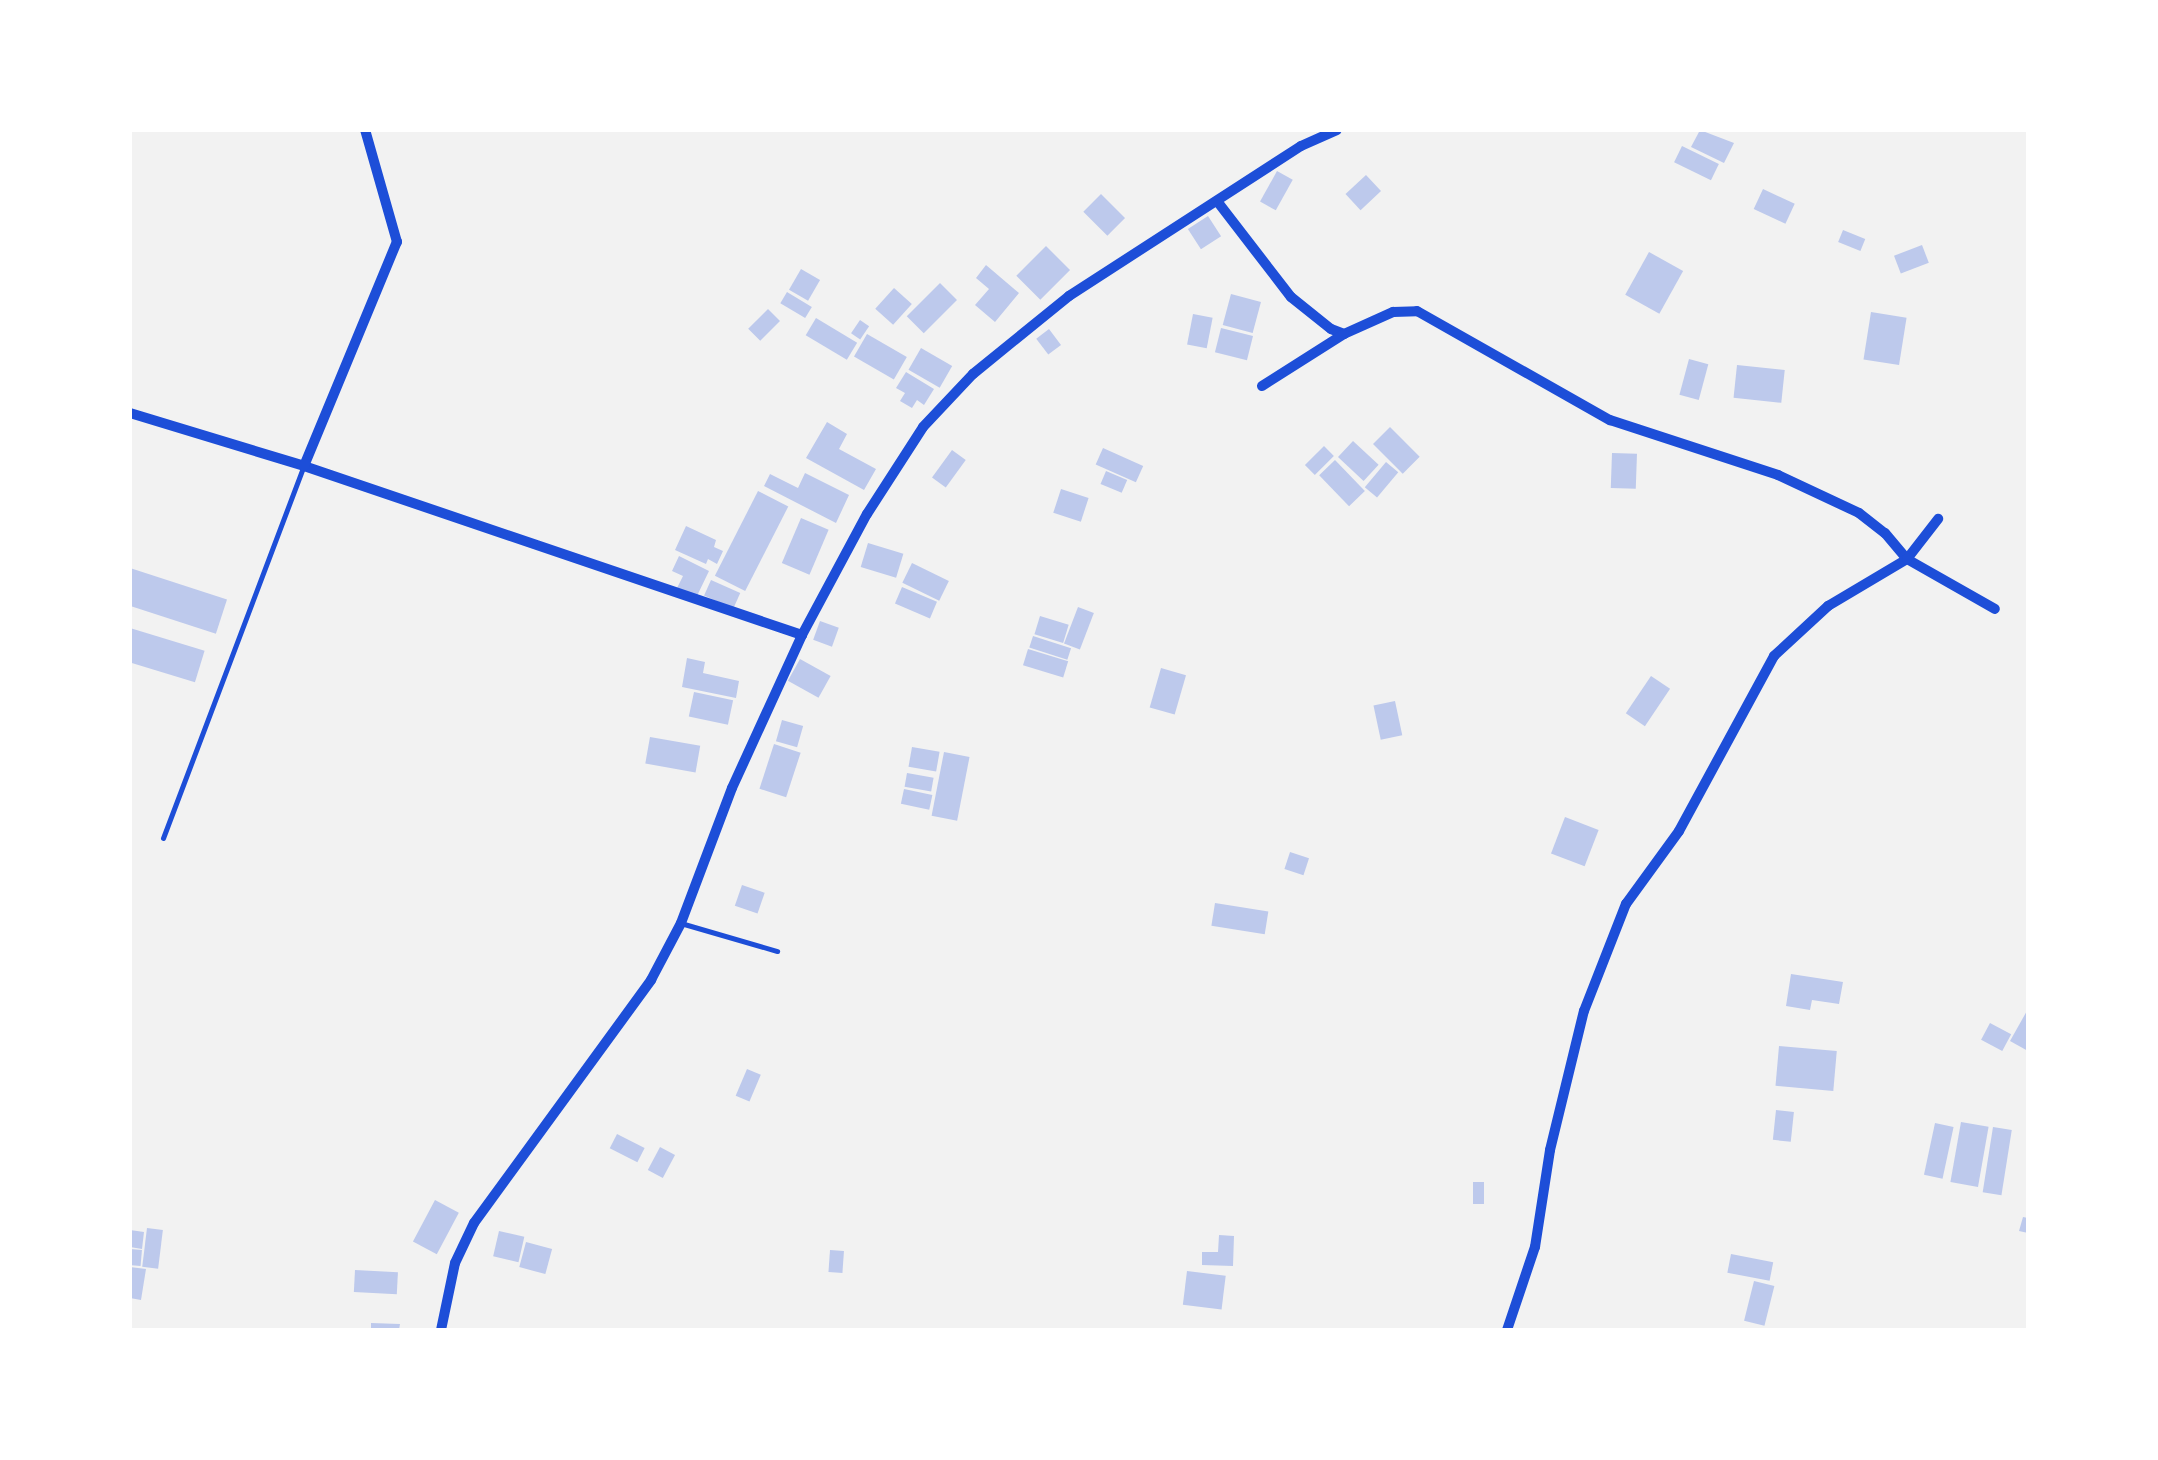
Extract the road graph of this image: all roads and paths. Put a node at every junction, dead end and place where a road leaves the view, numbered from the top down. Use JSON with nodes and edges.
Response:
{"nodes":[{"id":1,"x":365,"y":130,"type":"edge"},
{"id":2,"x":1337,"y":130,"type":"edge"},
{"id":3,"x":1217,"y":200,"type":"junction"},
{"id":4,"x":1344,"y":334,"type":"junction"},
{"id":5,"x":1262,"y":386,"type":"dead end"},
{"id":6,"x":130,"y":413,"type":"edge"},
{"id":7,"x":304,"y":466,"type":"junction"},
{"id":8,"x":1938,"y":518,"type":"dead end"},
{"id":9,"x":1906,"y":560,"type":"junction"},
{"id":10,"x":1995,"y":609,"type":"dead end"},
{"id":11,"x":802,"y":634,"type":"junction"},
{"id":12,"x":163,"y":838,"type":"dead end"},
{"id":13,"x":681,"y":923,"type":"junction"},
{"id":14,"x":776,"y":952,"type":"dead end"},
{"id":15,"x":440,"y":1330,"type":"edge"},
{"id":16,"x":1507,"y":1330,"type":"edge"}],
"edges":[{"from":1,"to":7,"type":"street"},
{"from":2,"to":3,"type":"street"},
{"from":3,"to":4,"type":"street"},
{"from":3,"to":11,"type":"street"},
{"from":4,"to":5,"type":"street"},
{"from":4,"to":9,"type":"street"},
{"from":6,"to":7,"type":"street"},
{"from":7,"to":11,"type":"street"},
{"from":7,"to":12,"type":"lane"},
{"from":8,"to":9,"type":"street"},
{"from":9,"to":10,"type":"street"},
{"from":9,"to":16,"type":"street"},
{"from":11,"to":13,"type":"street"},
{"from":13,"to":14,"type":"lane"},
{"from":13,"to":15,"type":"street"}]}
